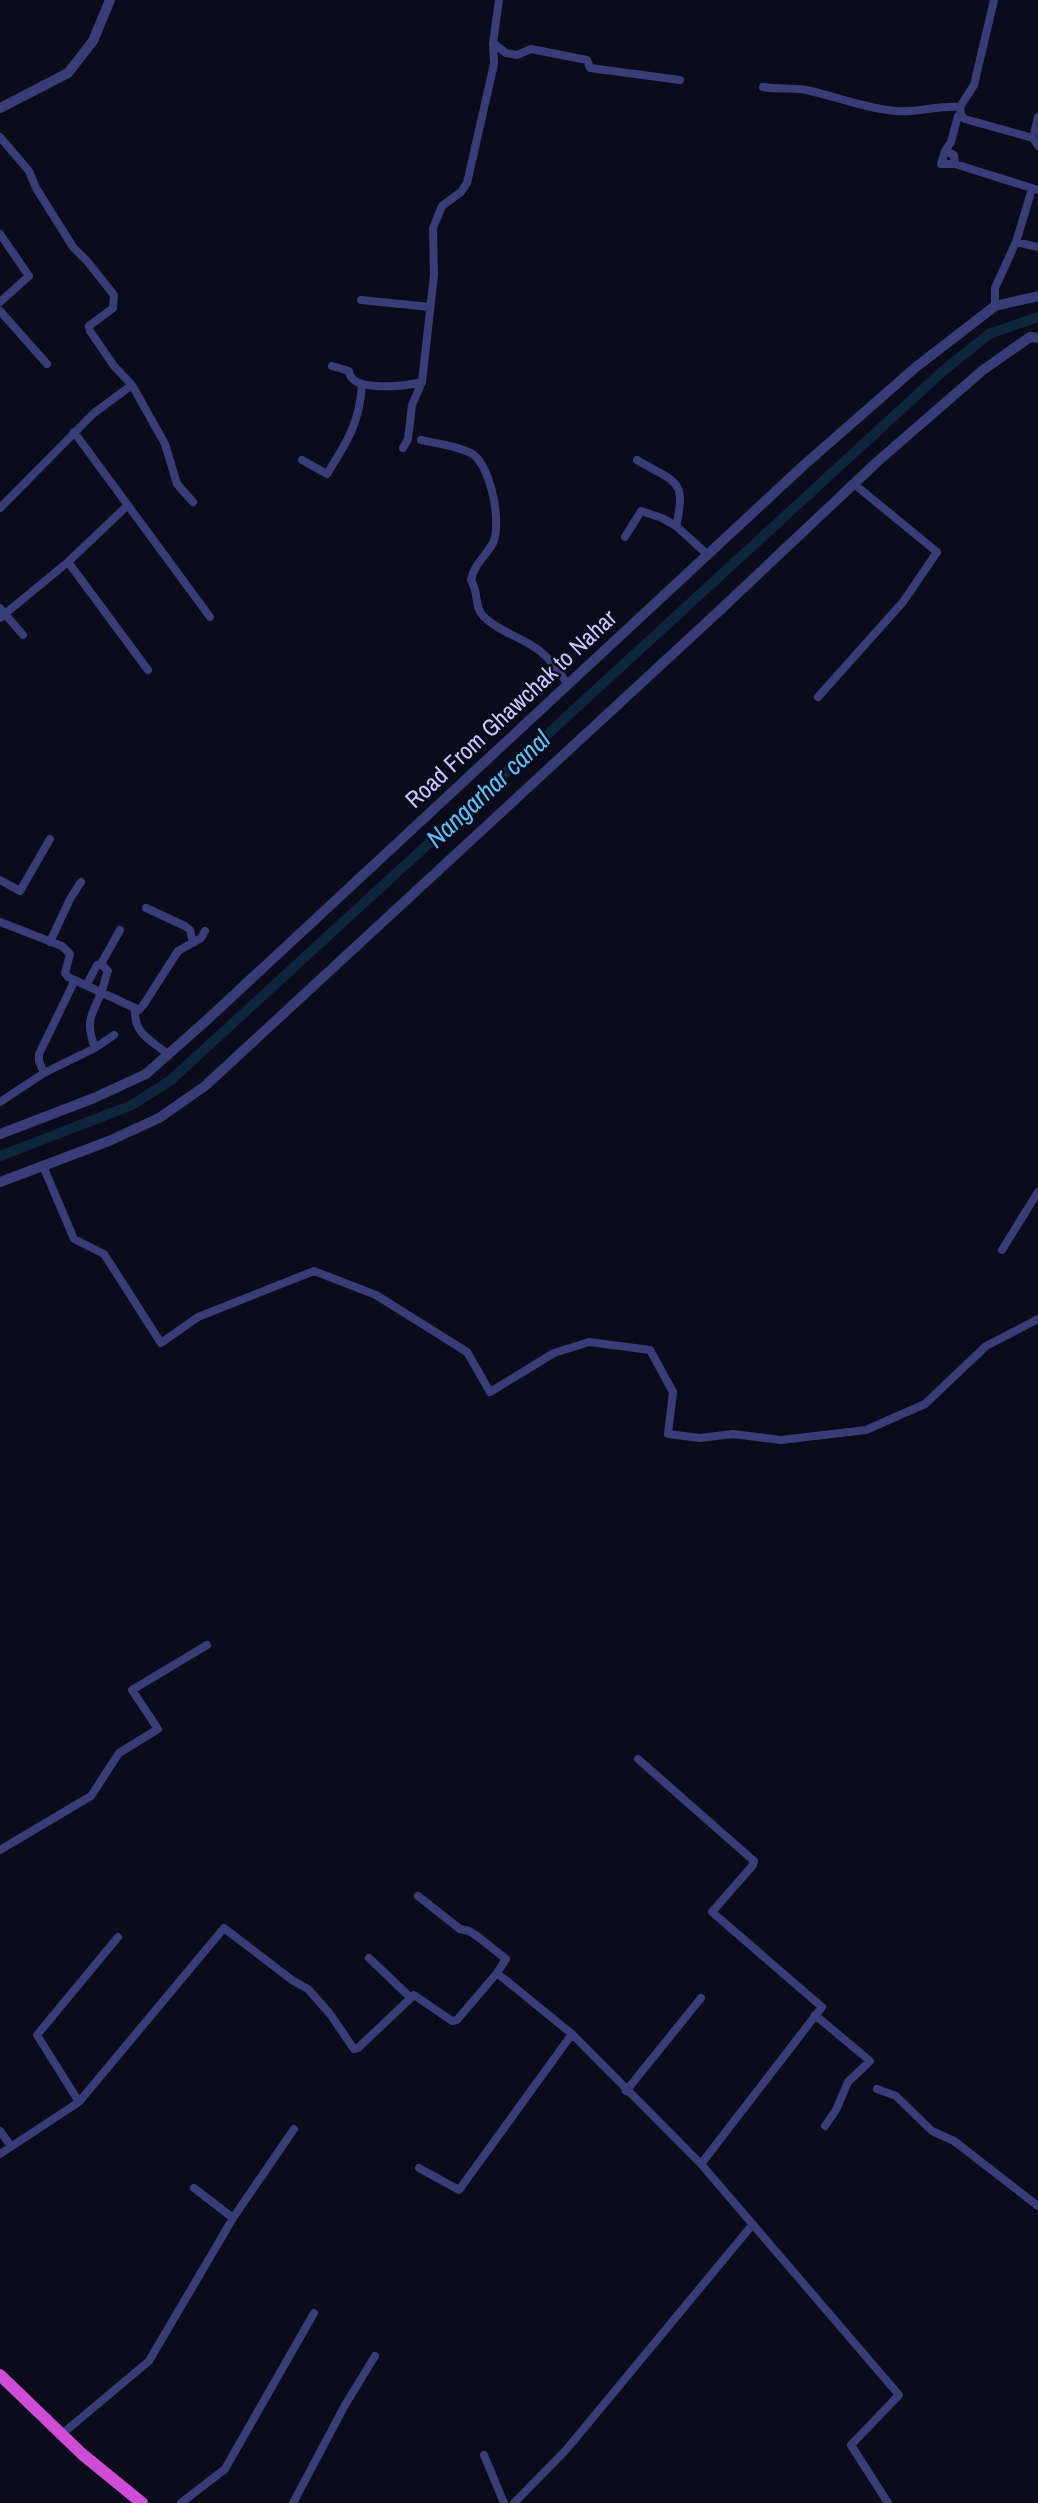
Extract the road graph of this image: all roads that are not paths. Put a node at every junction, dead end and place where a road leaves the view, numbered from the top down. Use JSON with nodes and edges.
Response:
{"nodes":[{"id":1,"x":110,"y":0,"type":"edge"},
{"id":2,"x":499,"y":0,"type":"edge"},
{"id":3,"x":994,"y":0,"type":"edge"},
{"id":4,"x":493,"y":43,"type":"junction"},
{"id":5,"x":680,"y":80,"type":"dead end"},
{"id":6,"x":763,"y":87,"type":"dead end"},
{"id":7,"x":0,"y":108,"type":"edge"},
{"id":8,"x":960,"y":111,"type":"junction"},
{"id":9,"x":1038,"y":117,"type":"edge"},
{"id":10,"x":0,"y":137,"type":"edge"},
{"id":11,"x":1035,"y":142,"type":"edge"},
{"id":12,"x":945,"y":151,"type":"junction"},
{"id":13,"x":955,"y":164,"type":"junction"},
{"id":14,"x":1035,"y":189,"type":"edge"},
{"id":15,"x":0,"y":234,"type":"edge"},
{"id":16,"x":1016,"y":242,"type":"junction"},
{"id":17,"x":1038,"y":247,"type":"edge"},
{"id":18,"x":1038,"y":296,"type":"edge"},
{"id":19,"x":361,"y":300,"type":"dead end"},
{"id":20,"x":0,"y":301,"type":"edge"},
{"id":21,"x":995,"y":306,"type":"junction"},
{"id":22,"x":430,"y":307,"type":"junction"},
{"id":23,"x":0,"y":311,"type":"edge"},
{"id":24,"x":1038,"y":338,"type":"edge"},
{"id":25,"x":47,"y":363,"type":"dead end"},
{"id":26,"x":332,"y":366,"type":"dead end"},
{"id":27,"x":422,"y":382,"type":"junction"},
{"id":28,"x":362,"y":384,"type":"junction"},
{"id":29,"x":132,"y":385,"type":"junction"},
{"id":30,"x":74,"y":432,"type":"junction"},
{"id":31,"x":421,"y":440,"type":"dead end"},
{"id":32,"x":403,"y":448,"type":"dead end"},
{"id":33,"x":302,"y":460,"type":"dead end"},
{"id":34,"x":637,"y":460,"type":"dead end"},
{"id":35,"x":853,"y":484,"type":"junction"},
{"id":36,"x":193,"y":502,"type":"dead end"},
{"id":37,"x":128,"y":505,"type":"junction"},
{"id":38,"x":0,"y":508,"type":"edge"},
{"id":39,"x":676,"y":526,"type":"junction"},
{"id":40,"x":625,"y":537,"type":"dead end"},
{"id":41,"x":708,"y":555,"type":"junction"},
{"id":42,"x":68,"y":562,"type":"junction"},
{"id":43,"x":2,"y":613,"type":"edge"},
{"id":44,"x":210,"y":617,"type":"dead end"},
{"id":45,"x":23,"y":635,"type":"dead end"},
{"id":46,"x":148,"y":670,"type":"dead end"},
{"id":47,"x":568,"y":685,"type":"junction"},
{"id":48,"x":818,"y":697,"type":"dead end"},
{"id":49,"x":50,"y":839,"type":"dead end"},
{"id":50,"x":0,"y":880,"type":"edge"},
{"id":51,"x":81,"y":882,"type":"dead end"},
{"id":52,"x":146,"y":908,"type":"dead end"},
{"id":53,"x":0,"y":922,"type":"edge"},
{"id":54,"x":120,"y":930,"type":"dead end"},
{"id":55,"x":205,"y":932,"type":"dead end"},
{"id":56,"x":50,"y":942,"type":"junction"},
{"id":57,"x":193,"y":943,"type":"junction"},
{"id":58,"x":101,"y":964,"type":"junction"},
{"id":59,"x":75,"y":979,"type":"junction"},
{"id":60,"x":87,"y":985,"type":"junction"},
{"id":61,"x":102,"y":991,"type":"junction"},
{"id":62,"x":135,"y":1008,"type":"junction"},
{"id":63,"x":114,"y":1035,"type":"dead end"},
{"id":64,"x":95,"y":1048,"type":"junction"},
{"id":65,"x":169,"y":1055,"type":"junction"},
{"id":66,"x":44,"y":1073,"type":"junction"},
{"id":67,"x":0,"y":1102,"type":"edge"},
{"id":68,"x":0,"y":1134,"type":"edge"},
{"id":69,"x":43,"y":1166,"type":"junction"},
{"id":70,"x":0,"y":1182,"type":"edge"},
{"id":71,"x":1038,"y":1192,"type":"edge"},
{"id":72,"x":1002,"y":1250,"type":"dead end"},
{"id":73,"x":1038,"y":1319,"type":"edge"},
{"id":74,"x":207,"y":1645,"type":"dead end"},
{"id":75,"x":638,"y":1759,"type":"dead end"},
{"id":76,"x":0,"y":1850,"type":"edge"},
{"id":77,"x":418,"y":1896,"type":"dead end"},
{"id":78,"x":118,"y":1937,"type":"dead end"},
{"id":79,"x":369,"y":1958,"type":"dead end"},
{"id":80,"x":497,"y":1973,"type":"junction"},
{"id":81,"x":411,"y":1998,"type":"junction"},
{"id":82,"x":701,"y":1998,"type":"dead end"},
{"id":83,"x":815,"y":2015,"type":"junction"},
{"id":84,"x":572,"y":2034,"type":"junction"},
{"id":85,"x":877,"y":2090,"type":"dead end"},
{"id":86,"x":626,"y":2091,"type":"junction"},
{"id":87,"x":79,"y":2102,"type":"junction"},
{"id":88,"x":825,"y":2126,"type":"dead end"},
{"id":89,"x":294,"y":2129,"type":"dead end"},
{"id":90,"x":0,"y":2131,"type":"edge"},
{"id":91,"x":11,"y":2146,"type":"junction"},
{"id":92,"x":0,"y":2154,"type":"edge"},
{"id":93,"x":701,"y":2164,"type":"junction"},
{"id":94,"x":419,"y":2168,"type":"dead end"},
{"id":95,"x":194,"y":2188,"type":"dead end"},
{"id":96,"x":1038,"y":2206,"type":"edge"},
{"id":97,"x":233,"y":2218,"type":"junction"},
{"id":98,"x":753,"y":2224,"type":"junction"},
{"id":99,"x":314,"y":2313,"type":"dead end"},
{"id":100,"x":374,"y":2356,"type":"dead end"},
{"id":101,"x":0,"y":2375,"type":"edge"},
{"id":102,"x":62,"y":2434,"type":"junction"},
{"id":103,"x":484,"y":2455,"type":"dead end"},
{"id":104,"x":142,"y":2503,"type":"edge"},
{"id":105,"x":181,"y":2503,"type":"edge"},
{"id":106,"x":293,"y":2503,"type":"edge"},
{"id":107,"x":503,"y":2503,"type":"edge"},
{"id":108,"x":514,"y":2503,"type":"edge"},
{"id":109,"x":888,"y":2503,"type":"edge"}],
"edges":[{"from":1,"to":7,"type":"street"},
{"from":2,"to":4,"type":"street"},
{"from":3,"to":8,"type":"street"},
{"from":4,"to":5,"type":"street"},
{"from":4,"to":22,"type":"street"},
{"from":6,"to":8,"type":"street"},
{"from":8,"to":11,"type":"street"},
{"from":8,"to":12,"type":"street"},
{"from":9,"to":11,"type":"street"},
{"from":10,"to":29,"type":"street"},
{"from":12,"to":13,"type":"street"},
{"from":12,"to":13,"type":"street"},
{"from":13,"to":14,"type":"street"},
{"from":14,"to":16,"type":"street"},
{"from":15,"to":20,"type":"street"},
{"from":16,"to":17,"type":"street"},
{"from":16,"to":21,"type":"street"},
{"from":18,"to":21,"type":"street","name":"Road From Ghawchak to Nahar"},
{"from":19,"to":22,"type":"street"},
{"from":21,"to":41,"type":"street","name":"Road From Ghawchak to Nahar"},
{"from":22,"to":27,"type":"street"},
{"from":23,"to":25,"type":"street"},
{"from":24,"to":35,"type":"street"},
{"from":26,"to":28,"type":"street"},
{"from":27,"to":28,"type":"street"},
{"from":27,"to":32,"type":"street"},
{"from":28,"to":33,"type":"street"},
{"from":29,"to":30,"type":"street"},
{"from":29,"to":36,"type":"street"},
{"from":30,"to":37,"type":"street"},
{"from":30,"to":38,"type":"street"},
{"from":31,"to":47,"type":"street"},
{"from":34,"to":39,"type":"street"},
{"from":35,"to":48,"type":"street"},
{"from":35,"to":69,"type":"street"},
{"from":37,"to":42,"type":"street"},
{"from":37,"to":44,"type":"street"},
{"from":39,"to":40,"type":"street"},
{"from":39,"to":41,"type":"street"},
{"from":41,"to":47,"type":"street","name":"Road From Ghawchak to Nahar"},
{"from":42,"to":43,"type":"street"},
{"from":42,"to":46,"type":"street"},
{"from":43,"to":45,"type":"street"},
{"from":47,"to":65,"type":"street","name":"Road From Ghawchak to Nahar"},
{"from":49,"to":50,"type":"street"},
{"from":51,"to":56,"type":"street"},
{"from":52,"to":57,"type":"street"},
{"from":53,"to":56,"type":"street"},
{"from":54,"to":58,"type":"street"},
{"from":55,"to":57,"type":"street"},
{"from":56,"to":59,"type":"street"},
{"from":57,"to":62,"type":"street"},
{"from":58,"to":60,"type":"street"},
{"from":58,"to":61,"type":"street"},
{"from":59,"to":60,"type":"street"},
{"from":59,"to":66,"type":"street"},
{"from":60,"to":61,"type":"street"},
{"from":61,"to":62,"type":"street"},
{"from":61,"to":64,"type":"street"},
{"from":62,"to":65,"type":"street"},
{"from":63,"to":64,"type":"street"},
{"from":64,"to":66,"type":"street"},
{"from":65,"to":68,"type":"street","name":"Road From Ghawchak to Nahar"},
{"from":66,"to":67,"type":"street"},
{"from":69,"to":70,"type":"street"},
{"from":69,"to":73,"type":"street"},
{"from":71,"to":72,"type":"street"},
{"from":74,"to":76,"type":"street"},
{"from":75,"to":83,"type":"street"},
{"from":77,"to":80,"type":"street"},
{"from":78,"to":87,"type":"street"},
{"from":79,"to":81,"type":"street"},
{"from":80,"to":81,"type":"street"},
{"from":80,"to":84,"type":"street"},
{"from":81,"to":87,"type":"street"},
{"from":82,"to":86,"type":"street"},
{"from":83,"to":88,"type":"street"},
{"from":83,"to":93,"type":"street"},
{"from":84,"to":86,"type":"street"},
{"from":84,"to":94,"type":"street"},
{"from":85,"to":96,"type":"street"},
{"from":86,"to":93,"type":"street"},
{"from":87,"to":91,"type":"street"},
{"from":89,"to":97,"type":"street"},
{"from":90,"to":91,"type":"street"},
{"from":91,"to":92,"type":"street"},
{"from":93,"to":98,"type":"street"},
{"from":95,"to":97,"type":"street"},
{"from":97,"to":102,"type":"street"},
{"from":98,"to":108,"type":"street"},
{"from":98,"to":109,"type":"street"},
{"from":99,"to":105,"type":"street"},
{"from":100,"to":106,"type":"street"},
{"from":101,"to":102,"type":"highway"},
{"from":102,"to":104,"type":"highway"},
{"from":103,"to":107,"type":"street"}]}
